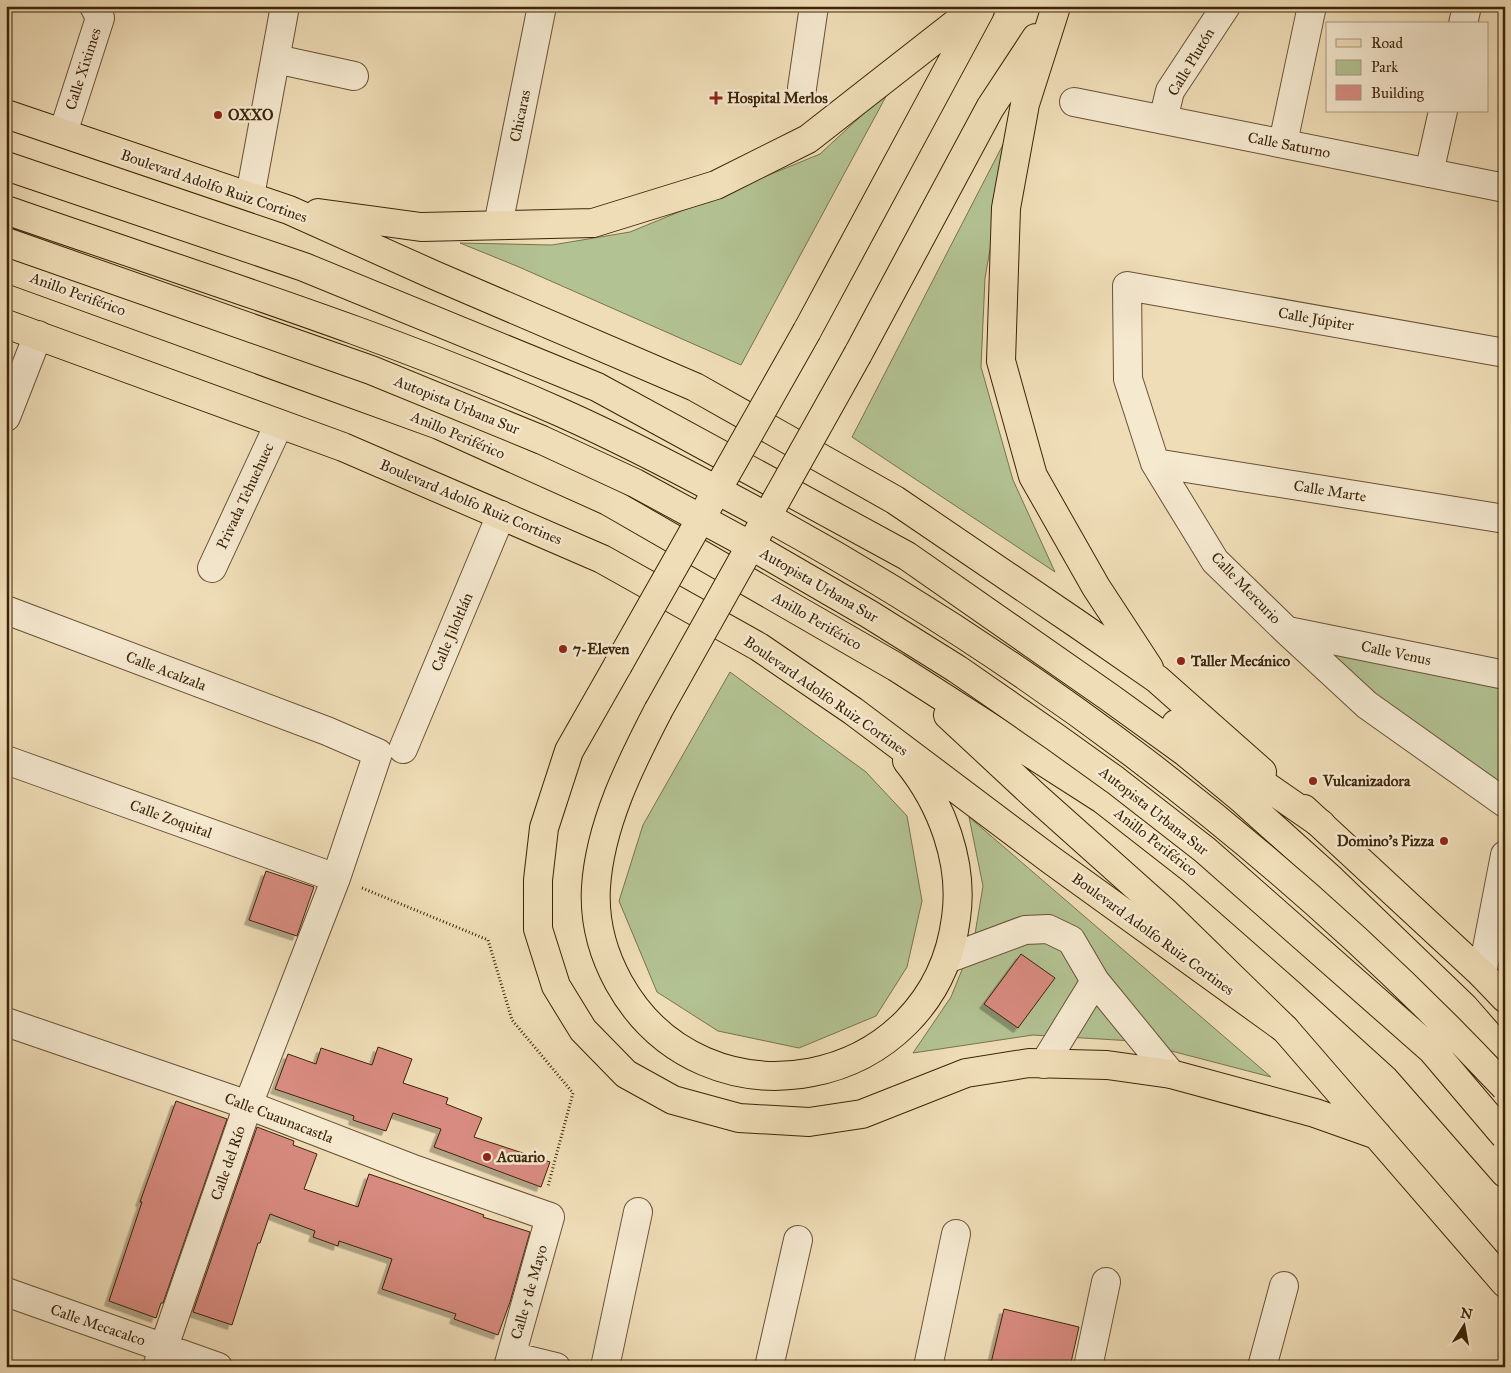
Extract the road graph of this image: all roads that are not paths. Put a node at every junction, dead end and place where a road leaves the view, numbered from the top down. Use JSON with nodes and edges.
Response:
{"nodes":[{"id":1,"x":94,"y":6,"type":"edge"},
{"id":2,"x":286,"y":6,"type":"edge"},
{"id":3,"x":542,"y":6,"type":"edge"},
{"id":4,"x":814,"y":6,"type":"edge"},
{"id":5,"x":980,"y":6,"type":"edge"},
{"id":6,"x":1226,"y":6,"type":"edge"},
{"id":7,"x":1312,"y":6,"type":"edge"},
{"id":8,"x":1467,"y":6,"type":"edge"},
{"id":9,"x":1056,"y":8,"type":"edge"},
{"id":10,"x":1463,"y":22,"type":"edge"},
{"id":11,"x":276,"y":59,"type":"junction"},
{"id":12,"x":354,"y":76,"type":"dead end"},
{"id":13,"x":802,"y":88,"type":"dead end"},
{"id":14,"x":1074,"y":102,"type":"dead end"},
{"id":15,"x":1443,"y":112,"type":"edge"},
{"id":16,"x":6,"y":114,"type":"edge"},
{"id":17,"x":1163,"y":120,"type":"junction"},
{"id":18,"x":63,"y":133,"type":"junction"},
{"id":19,"x":1283,"y":143,"type":"junction"},
{"id":20,"x":6,"y":166,"type":"edge"},
{"id":21,"x":1429,"y":173,"type":"junction"},
{"id":22,"x":1505,"y":188,"type":"edge"},
{"id":23,"x":250,"y":196,"type":"junction"},
{"id":24,"x":6,"y":210,"type":"edge"},
{"id":25,"x":289,"y":210,"type":"junction"},
{"id":26,"x":498,"y":225,"type":"junction"},
{"id":27,"x":6,"y":242,"type":"edge"},
{"id":28,"x":6,"y":268,"type":"edge"},
{"id":29,"x":1127,"y":286,"type":"joint"},
{"id":30,"x":6,"y":324,"type":"edge"},
{"id":31,"x":38,"y":335,"type":"junction"},
{"id":32,"x":1505,"y":352,"type":"edge"},
{"id":33,"x":6,"y":417,"type":"edge"},
{"id":34,"x":279,"y":424,"type":"junction"},
{"id":35,"x":1155,"y":463,"type":"junction"},
{"id":36,"x":501,"y":515,"type":"junction"},
{"id":37,"x":1505,"y":519,"type":"edge"},
{"id":38,"x":907,"y":556,"type":"junction"},
{"id":39,"x":212,"y":568,"type":"dead end"},
{"id":40,"x":6,"y":610,"type":"edge"},
{"id":41,"x":1287,"y":631,"type":"junction"},
{"id":42,"x":896,"y":666,"type":"junction"},
{"id":43,"x":1505,"y":675,"type":"edge"},
{"id":44,"x":1156,"y":679,"type":"junction"},
{"id":45,"x":853,"y":711,"type":"junction"},
{"id":46,"x":403,"y":748,"type":"dead end"},
{"id":47,"x":6,"y":760,"type":"edge"},
{"id":48,"x":1505,"y":803,"type":"edge"},
{"id":49,"x":1321,"y":824,"type":"junction"},
{"id":50,"x":1505,"y":855,"type":"edge"},
{"id":51,"x":336,"y":878,"type":"junction"},
{"id":52,"x":947,"y":959,"type":"junction"},
{"id":53,"x":1482,"y":974,"type":"junction"},
{"id":54,"x":1095,"y":981,"type":"junction"},
{"id":55,"x":1505,"y":998,"type":"edge"},
{"id":56,"x":6,"y":1022,"type":"edge"},
{"id":57,"x":1285,"y":1029,"type":"junction"},
{"id":58,"x":1505,"y":1054,"type":"edge"},
{"id":59,"x":1044,"y":1064,"type":"junction"},
{"id":60,"x":1171,"y":1074,"type":"junction"},
{"id":61,"x":1505,"y":1087,"type":"edge"},
{"id":62,"x":248,"y":1105,"type":"junction"},
{"id":63,"x":1378,"y":1136,"type":"junction"},
{"id":64,"x":1505,"y":1136,"type":"edge"},
{"id":65,"x":1505,"y":1172,"type":"edge"},
{"id":66,"x":638,"y":1212,"type":"dead end"},
{"id":67,"x":545,"y":1216,"type":"joint"},
{"id":68,"x":956,"y":1234,"type":"dead end"},
{"id":69,"x":798,"y":1240,"type":"dead end"},
{"id":70,"x":1106,"y":1282,"type":"dead end"},
{"id":71,"x":1505,"y":1283,"type":"edge"},
{"id":72,"x":1284,"y":1286,"type":"dead end"},
{"id":73,"x":6,"y":1292,"type":"edge"},
{"id":74,"x":160,"y":1357,"type":"edge"},
{"id":75,"x":510,"y":1361,"type":"edge"},
{"id":76,"x":218,"y":1367,"type":"edge"},
{"id":77,"x":556,"y":1367,"type":"edge"},
{"id":78,"x":604,"y":1367,"type":"edge"},
{"id":79,"x":769,"y":1367,"type":"edge"},
{"id":80,"x":928,"y":1367,"type":"edge"},
{"id":81,"x":1088,"y":1367,"type":"edge"},
{"id":82,"x":1262,"y":1367,"type":"edge"}],
"edges":[{"from":1,"to":18,"type":"street","name":"Calle Xiximes"},
{"from":2,"to":11,"type":"street"},
{"from":3,"to":26,"type":"street","name":"Chicaras"},
{"from":4,"to":13,"type":"street"},
{"from":5,"to":26,"type":"main road"},
{"from":5,"to":59,"type":"main road","bridge":true},
{"from":6,"to":17,"type":"street","name":"Calle Plutón"},
{"from":7,"to":19,"type":"street"},
{"from":8,"to":10,"type":"street"},
{"from":9,"to":44,"type":"main road"},
{"from":9,"to":52,"type":"main road","bridge":true},
{"from":11,"to":12,"type":"street"},
{"from":11,"to":23,"type":"street"},
{"from":14,"to":17,"type":"street","name":"Calle Saturno"},
{"from":15,"to":21,"type":"street"},
{"from":16,"to":18,"type":"main road","name":"Boulevard Adolfo Ruiz Cortines"},
{"from":17,"to":19,"type":"street","name":"Calle Saturno"},
{"from":18,"to":23,"type":"main road","name":"Boulevard Adolfo Ruiz Cortines"},
{"from":19,"to":21,"type":"street","name":"Calle Saturno"},
{"from":20,"to":38,"type":"main road"},
{"from":21,"to":22,"type":"street","name":"Calle Saturno"},
{"from":23,"to":25,"type":"main road","name":"Boulevard Adolfo Ruiz Cortines"},
{"from":24,"to":61,"type":"main road","bridge":true},
{"from":25,"to":26,"type":"main road"},
{"from":25,"to":44,"type":"main road","name":"Boulevard Adolfo Ruiz Cortines"},
{"from":27,"to":64,"type":"main road","name":"Autopista Urbana Sur","bridge":true},
{"from":28,"to":42,"type":"main road","name":"Anillo Periférico"},
{"from":29,"to":32,"type":"street","name":"Calle Júpiter"},
{"from":29,"to":35,"type":"street","name":"Calle Mercurio"},
{"from":30,"to":31,"type":"main road","name":"Boulevard Adolfo Ruiz Cortines"},
{"from":31,"to":33,"type":"street"},
{"from":31,"to":34,"type":"main road","name":"Boulevard Adolfo Ruiz Cortines"},
{"from":34,"to":36,"type":"main road","name":"Boulevard Adolfo Ruiz Cortines"},
{"from":34,"to":39,"type":"street","name":"Privada Tehuehuec"},
{"from":35,"to":37,"type":"street","name":"Calle Marte"},
{"from":35,"to":41,"type":"street","name":"Calle Mercurio"},
{"from":36,"to":45,"type":"main road","name":"Boulevard Adolfo Ruiz Cortines"},
{"from":36,"to":46,"type":"street","name":"Calle Jiloltlán"},
{"from":38,"to":49,"type":"main road"},
{"from":38,"to":58,"type":"main road"},
{"from":40,"to":51,"type":"street","name":"Calle Acalzala"},
{"from":41,"to":43,"type":"street","name":"Calle Venus"},
{"from":41,"to":48,"type":"street","name":"Calle Mercurio"},
{"from":42,"to":57,"type":"main road"},
{"from":42,"to":65,"type":"main road","name":"Anillo Periférico"},
{"from":44,"to":49,"type":"main road","name":"Boulevard Adolfo Ruiz Cortines"},
{"from":45,"to":52,"type":"main road"},
{"from":45,"to":57,"type":"main road","name":"Boulevard Adolfo Ruiz Cortines"},
{"from":47,"to":51,"type":"street","name":"Calle Zoquital"},
{"from":49,"to":53,"type":"main road","name":"Boulevard Adolfo Ruiz Cortines"},
{"from":50,"to":53,"type":"street"},
{"from":51,"to":62,"type":"street","name":"Calle del Río"},
{"from":52,"to":54,"type":"street"},
{"from":53,"to":55,"type":"main road","name":"Boulevard Adolfo Ruiz Cortines"},
{"from":54,"to":59,"type":"street"},
{"from":54,"to":60,"type":"street"},
{"from":56,"to":62,"type":"street","name":"Calle Cuaunacastla"},
{"from":57,"to":63,"type":"main road","name":"Boulevard Adolfo Ruiz Cortines"},
{"from":59,"to":60,"type":"main road"},
{"from":60,"to":63,"type":"main road"},
{"from":62,"to":67,"type":"street","name":"Calle Cuaunacastla"},
{"from":62,"to":74,"type":"street","name":"Calle del Río"},
{"from":63,"to":71,"type":"main road","name":"Boulevard Adolfo Ruiz Cortines"},
{"from":66,"to":78,"type":"street"},
{"from":67,"to":75,"type":"street","name":"Calle 5 de Mayo"},
{"from":68,"to":80,"type":"street"},
{"from":69,"to":79,"type":"street"},
{"from":70,"to":81,"type":"street"},
{"from":72,"to":82,"type":"street"},
{"from":73,"to":74,"type":"street","name":"Calle Mecacalco"},
{"from":74,"to":76,"type":"street","name":"Calle Mecacalco"},
{"from":75,"to":77,"type":"street"}]}
